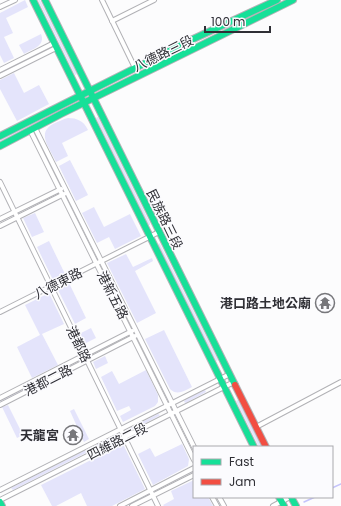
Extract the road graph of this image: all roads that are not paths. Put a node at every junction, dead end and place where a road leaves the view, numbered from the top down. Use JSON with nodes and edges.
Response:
{"nodes":[{"id":1,"x":15,"y":0,"type":"edge"},
{"id":2,"x":33,"y":0,"type":"edge"},
{"id":3,"x":45,"y":0,"type":"edge"},
{"id":4,"x":102,"y":0,"type":"edge"},
{"id":5,"x":154,"y":0,"type":"edge"},
{"id":6,"x":276,"y":0,"type":"edge"},
{"id":7,"x":294,"y":0,"type":"edge"},
{"id":8,"x":0,"y":8,"type":"edge"},
{"id":9,"x":112,"y":21,"type":"junction"},
{"id":10,"x":55,"y":45,"type":"junction"},
{"id":11,"x":135,"y":68,"type":"junction"},
{"id":12,"x":0,"y":70,"type":"edge"},
{"id":13,"x":0,"y":76,"type":"edge"},
{"id":14,"x":90,"y":91,"type":"junction"},
{"id":15,"x":80,"y":95,"type":"junction"},
{"id":16,"x":94,"y":99,"type":"junction"},
{"id":17,"x":84,"y":104,"type":"junction"},
{"id":18,"x":33,"y":129,"type":"junction"},
{"id":19,"x":0,"y":136,"type":"edge"},
{"id":20,"x":0,"y":146,"type":"edge"},
{"id":21,"x":0,"y":182,"type":"edge"},
{"id":22,"x":65,"y":187,"type":"junction"},
{"id":23,"x":60,"y":189,"type":"junction"},
{"id":24,"x":68,"y":192,"type":"junction"},
{"id":25,"x":62,"y":194,"type":"junction"},
{"id":26,"x":14,"y":212,"type":"junction"},
{"id":27,"x":17,"y":217,"type":"junction"},
{"id":28,"x":0,"y":219,"type":"edge"},
{"id":29,"x":0,"y":226,"type":"edge"},
{"id":30,"x":159,"y":232,"type":"junction"},
{"id":31,"x":149,"y":237,"type":"junction"},
{"id":32,"x":102,"y":261,"type":"junction"},
{"id":33,"x":97,"y":263,"type":"junction"},
{"id":34,"x":51,"y":286,"type":"junction"},
{"id":35,"x":0,"y":312,"type":"edge"},
{"id":36,"x":136,"y":329,"type":"junction"},
{"id":37,"x":131,"y":332,"type":"junction"},
{"id":38,"x":139,"y":334,"type":"junction"},
{"id":39,"x":134,"y":337,"type":"junction"},
{"id":40,"x":84,"y":355,"type":"junction"},
{"id":41,"x":87,"y":361,"type":"junction"},
{"id":42,"x":230,"y":374,"type":"junction"},
{"id":43,"x":220,"y":379,"type":"junction"},
{"id":44,"x":234,"y":382,"type":"junction"},
{"id":45,"x":341,"y":382,"type":"edge"},
{"id":46,"x":224,"y":387,"type":"junction"},
{"id":47,"x":0,"y":398,"type":"edge"},
{"id":48,"x":173,"y":403,"type":"junction"},
{"id":49,"x":0,"y":404,"type":"edge"},
{"id":50,"x":167,"y":406,"type":"junction"},
{"id":51,"x":176,"y":411,"type":"junction"},
{"id":52,"x":171,"y":413,"type":"junction"},
{"id":53,"x":256,"y":427,"type":"junction"},
{"id":54,"x":121,"y":429,"type":"junction"},
{"id":55,"x":124,"y":437,"type":"junction"},
{"id":56,"x":194,"y":446,"type":"edge"},
{"id":57,"x":254,"y":446,"type":"edge"},
{"id":58,"x":266,"y":446,"type":"edge"},
{"id":59,"x":193,"y":458,"type":"edge"},
{"id":60,"x":193,"y":468,"type":"edge"},
{"id":61,"x":193,"y":476,"type":"edge"},
{"id":62,"x":0,"y":490,"type":"edge"},
{"id":63,"x":150,"y":490,"type":"junction"},
{"id":64,"x":153,"y":496,"type":"junction"},
{"id":65,"x":0,"y":501,"type":"edge"},
{"id":66,"x":281,"y":502,"type":"edge"},
{"id":67,"x":2,"y":506,"type":"edge"},
{"id":68,"x":120,"y":506,"type":"edge"},
{"id":69,"x":132,"y":506,"type":"edge"},
{"id":70,"x":158,"y":506,"type":"edge"},
{"id":71,"x":273,"y":506,"type":"edge"}],
"edges":[{"from":1,"to":8,"type":"street"},
{"from":2,"to":10,"type":"street","name":"民族路三段"},
{"from":3,"to":14,"type":"street","name":"民族路三段"},
{"from":4,"to":9,"type":"street"},
{"from":5,"to":9,"type":"street"},
{"from":6,"to":11,"type":"street","name":"八德路三段"},
{"from":7,"to":16,"type":"street","name":"八德路三段"},
{"from":9,"to":11,"type":"street"},
{"from":10,"to":12,"type":"street"},
{"from":10,"to":13,"type":"street"},
{"from":10,"to":15,"type":"street","name":"民族路三段"},
{"from":11,"to":14,"type":"street","name":"八德路三段"},
{"from":14,"to":15,"type":"street","name":"八德路三段"},
{"from":14,"to":16,"type":"street","name":"民族路三段"},
{"from":15,"to":17,"type":"street","name":"民族路三段"},
{"from":15,"to":19,"type":"street","name":"八德路三段"},
{"from":16,"to":17,"type":"street","name":"八德路三段"},
{"from":16,"to":30,"type":"street","name":"民族路三段"},
{"from":17,"to":18,"type":"street","name":"八德路三段"},
{"from":17,"to":31,"type":"street","name":"民族路三段"},
{"from":18,"to":20,"type":"street","name":"八德路三段"},
{"from":18,"to":22,"type":"street","name":"港新五路"},
{"from":18,"to":23,"type":"street","name":"港新五路"},
{"from":21,"to":26,"type":"street","name":"港都路"},
{"from":22,"to":23,"type":"street"},
{"from":22,"to":24,"type":"street","name":"港新五路"},
{"from":23,"to":25,"type":"street","name":"港新五路"},
{"from":23,"to":26,"type":"street"},
{"from":24,"to":25,"type":"street"},
{"from":24,"to":32,"type":"street","name":"港新五路"},
{"from":25,"to":27,"type":"street"},
{"from":25,"to":33,"type":"street","name":"港新五路"},
{"from":26,"to":27,"type":"street","name":"港都路"},
{"from":26,"to":28,"type":"street"},
{"from":27,"to":29,"type":"street"},
{"from":27,"to":34,"type":"street","name":"港都路"},
{"from":30,"to":31,"type":"street","name":"八德東路"},
{"from":30,"to":42,"type":"street","name":"民族路三段"},
{"from":31,"to":32,"type":"street","name":"八德東路"},
{"from":31,"to":43,"type":"street","name":"民族路三段"},
{"from":32,"to":33,"type":"street","name":"八德東路"},
{"from":32,"to":36,"type":"street","name":"港新五路"},
{"from":33,"to":34,"type":"street","name":"八德東路"},
{"from":33,"to":37,"type":"street","name":"港新五路"},
{"from":34,"to":35,"type":"street","name":"八德東路"},
{"from":34,"to":40,"type":"street","name":"港都路"},
{"from":36,"to":37,"type":"street","name":"港都二路"},
{"from":36,"to":38,"type":"street","name":"港新五路"},
{"from":37,"to":39,"type":"street","name":"港新五路"},
{"from":37,"to":40,"type":"street","name":"港都二路"},
{"from":38,"to":39,"type":"street","name":"港都二路"},
{"from":38,"to":48,"type":"street","name":"港新五路"},
{"from":39,"to":41,"type":"street","name":"港都二路"},
{"from":39,"to":50,"type":"street","name":"港新五路"},
{"from":40,"to":41,"type":"street","name":"港都路"},
{"from":40,"to":47,"type":"street","name":"港都二路"},
{"from":41,"to":49,"type":"street","name":"港都二路"},
{"from":41,"to":54,"type":"street","name":"港都路"},
{"from":42,"to":43,"type":"street","name":"四維路二段"},
{"from":42,"to":44,"type":"street","name":"民族路三段"},
{"from":43,"to":46,"type":"street","name":"民族路三段"},
{"from":43,"to":48,"type":"street","name":"四維路二段"},
{"from":44,"to":46,"type":"street","name":"四維路二段"},
{"from":44,"to":53,"type":"street","name":"民族路三段"},
{"from":45,"to":53,"type":"street"},
{"from":46,"to":51,"type":"street","name":"四維路二段"},
{"from":46,"to":57,"type":"street","name":"民族路三段"},
{"from":48,"to":50,"type":"street","name":"四維路二段"},
{"from":48,"to":51,"type":"street","name":"港新五路"},
{"from":50,"to":52,"type":"street","name":"港新五路"},
{"from":50,"to":54,"type":"street","name":"四維路二段"},
{"from":51,"to":52,"type":"street","name":"四維路二段"},
{"from":51,"to":56,"type":"street","name":"港新五路"},
{"from":52,"to":55,"type":"street","name":"四維路二段"},
{"from":52,"to":59,"type":"street","name":"港新五路"},
{"from":53,"to":58,"type":"street","name":"民族路三段"},
{"from":54,"to":55,"type":"street","name":"港都路"},
{"from":54,"to":62,"type":"street","name":"四維路二段"},
{"from":55,"to":63,"type":"street","name":"港都路"},
{"from":55,"to":65,"type":"street","name":"四維路二段"},
{"from":60,"to":63,"type":"street"},
{"from":61,"to":64,"type":"street"},
{"from":63,"to":64,"type":"street","name":"港都路"},
{"from":63,"to":68,"type":"street"},
{"from":64,"to":69,"type":"street"},
{"from":64,"to":70,"type":"street","name":"港都路"},
{"from":65,"to":67,"type":"street"},
{"from":66,"to":71,"type":"street"}]}
